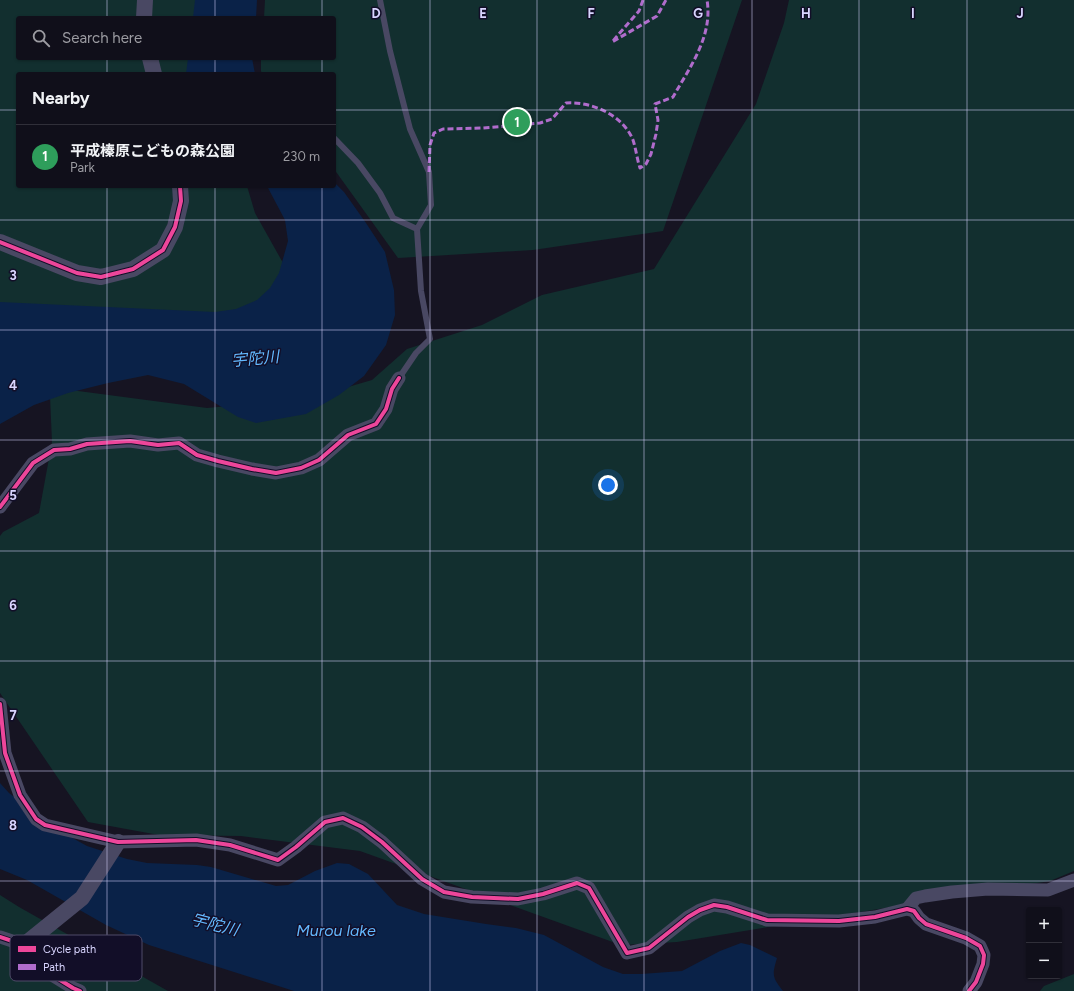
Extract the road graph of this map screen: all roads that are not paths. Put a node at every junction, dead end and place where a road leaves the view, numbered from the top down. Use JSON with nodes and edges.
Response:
{"nodes":[{"id":1,"x":145,"y":0,"type":"edge"},
{"id":2,"x":380,"y":0,"type":"edge"},
{"id":3,"x":144,"y":16,"type":"edge"},
{"id":4,"x":150,"y":60,"type":"edge"},
{"id":5,"x":154,"y":72,"type":"edge"},
{"id":6,"x":336,"y":140,"type":"edge"},
{"id":7,"x":180,"y":188,"type":"edge"},
{"id":8,"x":416,"y":229,"type":"junction"},
{"id":9,"x":0,"y":242,"type":"edge"},
{"id":10,"x":399,"y":378,"type":"joint"},
{"id":11,"x":0,"y":506,"type":"edge"},
{"id":12,"x":0,"y":704,"type":"edge"},
{"id":13,"x":118,"y":842,"type":"junction"},
{"id":14,"x":1074,"y":880,"type":"edge"},
{"id":15,"x":907,"y":909,"type":"junction"},
{"id":16,"x":36,"y":935,"type":"edge"},
{"id":17,"x":0,"y":937,"type":"edge"},
{"id":18,"x":10,"y":940,"type":"edge"},
{"id":19,"x":62,"y":981,"type":"edge"},
{"id":20,"x":80,"y":991,"type":"edge"},
{"id":21,"x":969,"y":991,"type":"edge"}],
"edges":[{"from":1,"to":3,"type":"street"},
{"from":2,"to":8,"type":"lane"},
{"from":4,"to":5,"type":"street"},
{"from":6,"to":8,"type":"lane"},
{"from":7,"to":9,"type":"street"},
{"from":8,"to":10,"type":"lane"},
{"from":10,"to":11,"type":"street"},
{"from":12,"to":13,"type":"street"},
{"from":13,"to":15,"type":"street"},
{"from":13,"to":16,"type":"street"},
{"from":14,"to":15,"type":"street"},
{"from":15,"to":21,"type":"street"},
{"from":17,"to":18,"type":"street"},
{"from":19,"to":20,"type":"street"}]}
